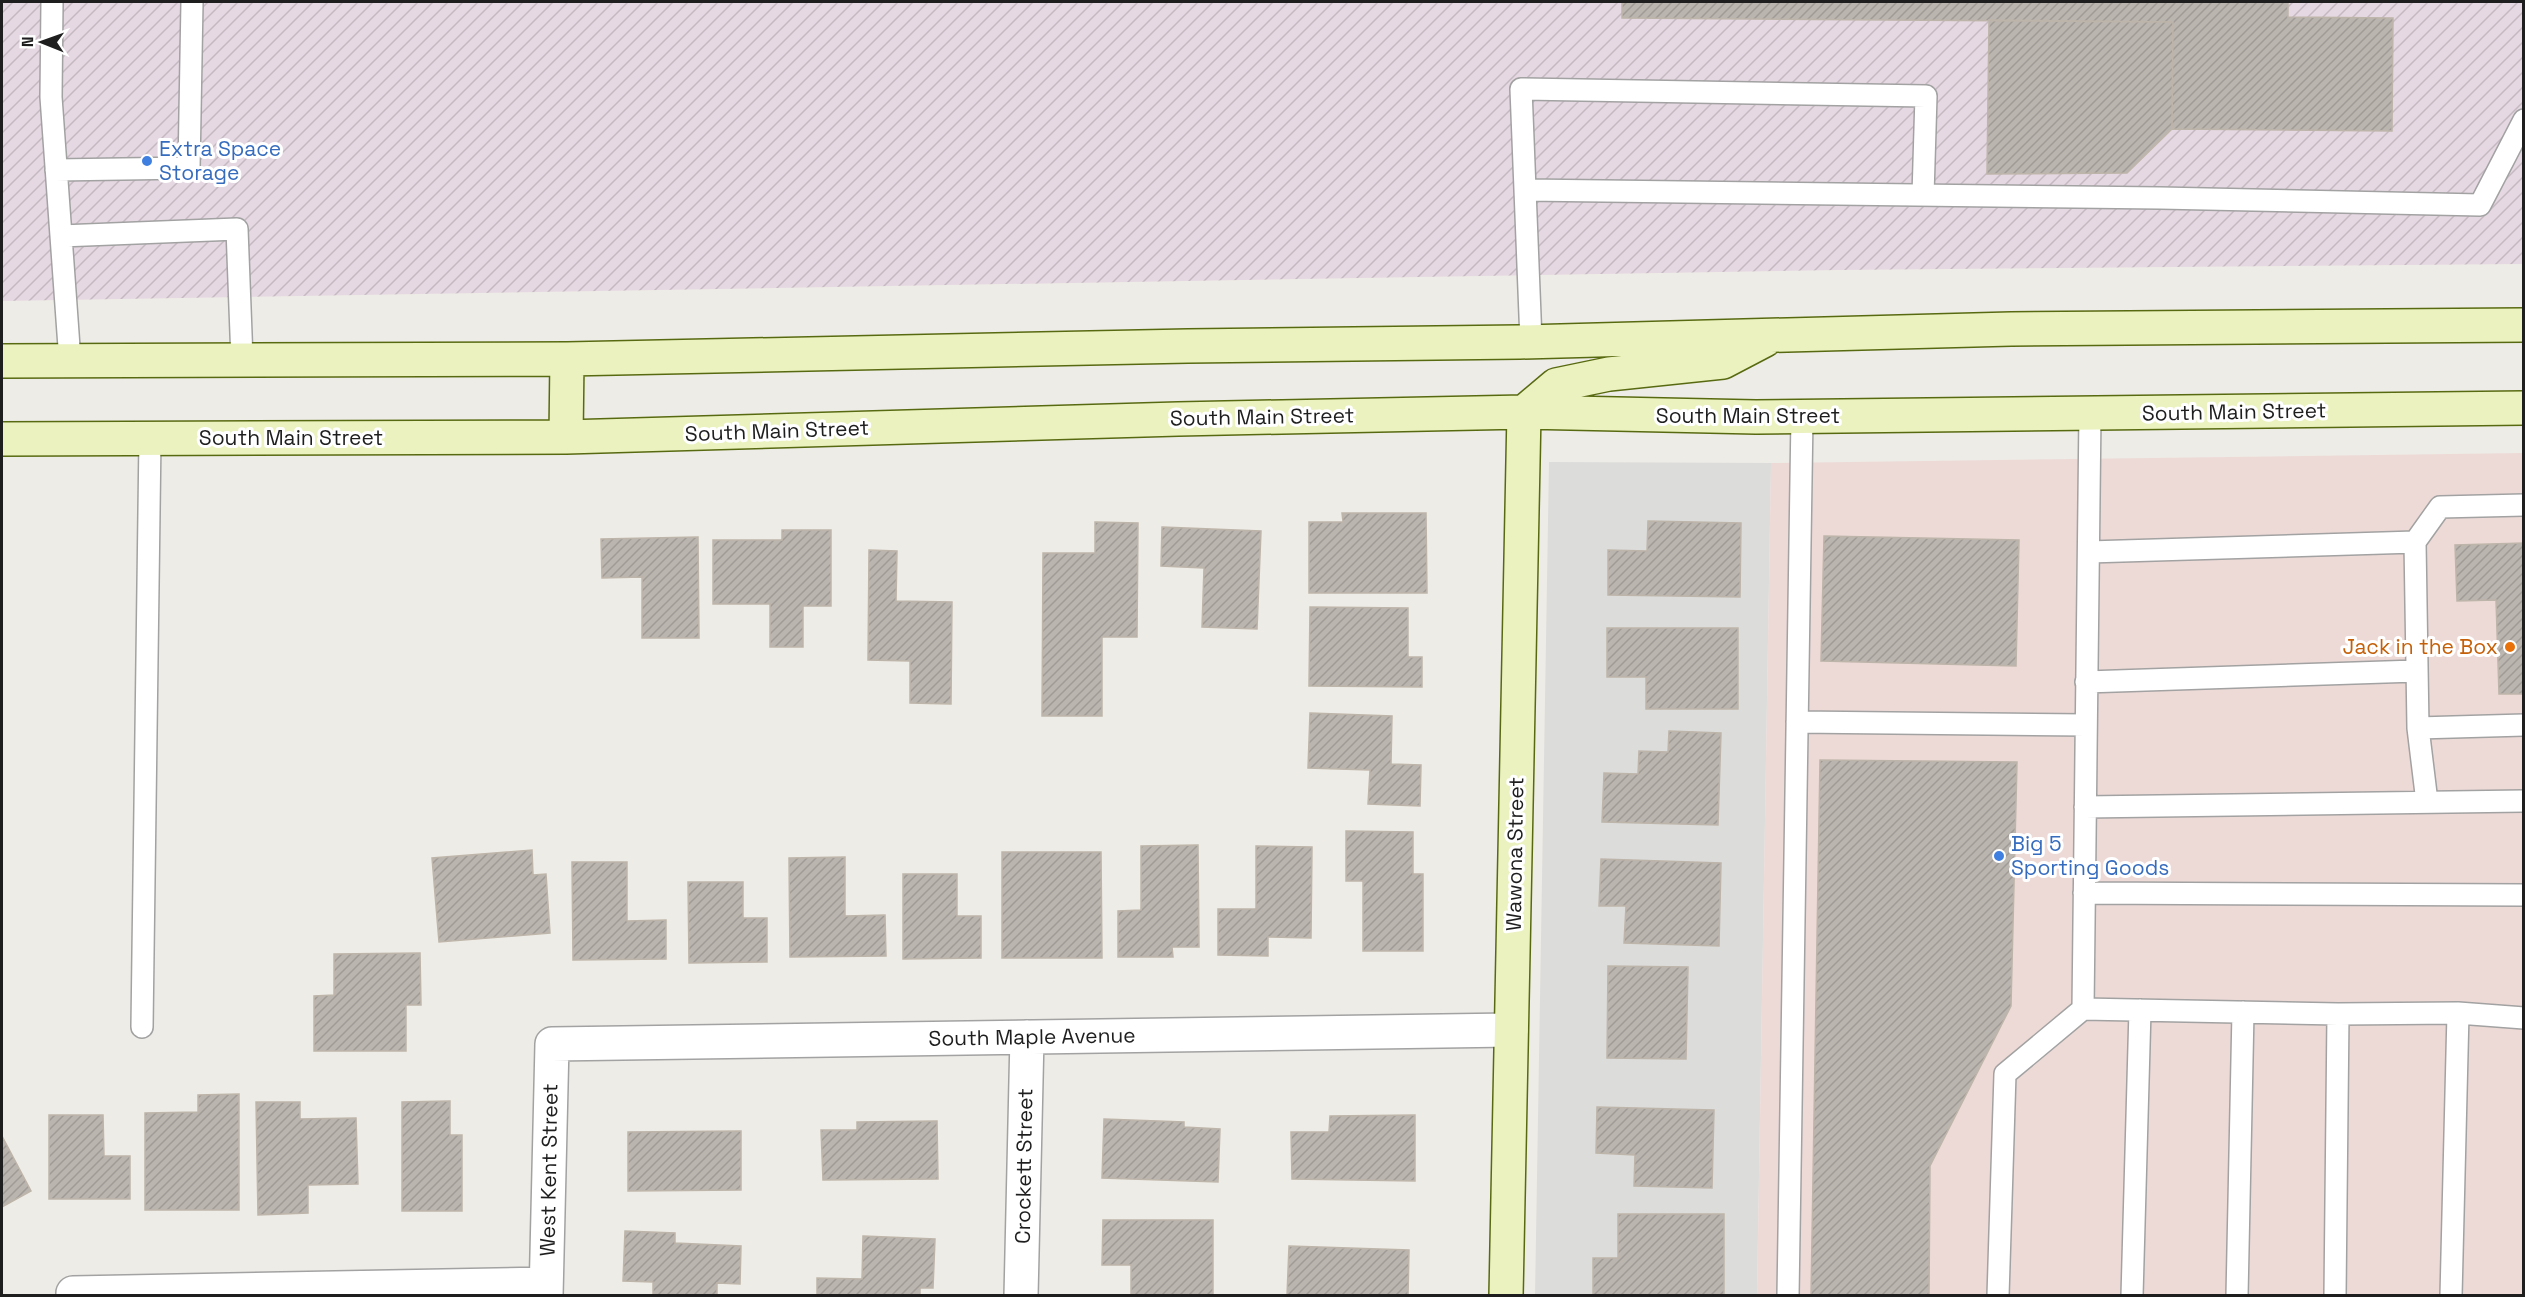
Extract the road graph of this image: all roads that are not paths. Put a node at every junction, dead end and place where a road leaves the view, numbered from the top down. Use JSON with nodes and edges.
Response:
{"nodes":[{"id":1,"x":52,"y":2,"type":"edge"},
{"id":2,"x":192,"y":2,"type":"edge"},
{"id":3,"x":2523,"y":120,"type":"edge"},
{"id":4,"x":56,"y":170,"type":"junction"},
{"id":5,"x":1526,"y":190,"type":"junction"},
{"id":6,"x":1923,"y":195,"type":"junction"},
{"id":7,"x":61,"y":236,"type":"junction"},
{"id":8,"x":2523,"y":324,"type":"edge"},
{"id":9,"x":1772,"y":336,"type":"junction"},
{"id":10,"x":1531,"y":341,"type":"junction"},
{"id":11,"x":567,"y":359,"type":"junction"},
{"id":12,"x":242,"y":360,"type":"junction"},
{"id":13,"x":2,"y":361,"type":"edge"},
{"id":14,"x":69,"y":361,"type":"junction"},
{"id":15,"x":2523,"y":408,"type":"edge"},
{"id":16,"x":1524,"y":412,"type":"junction"},
{"id":17,"x":2090,"y":413,"type":"junction"},
{"id":18,"x":1802,"y":417,"type":"junction"},
{"id":19,"x":566,"y":437,"type":"junction"},
{"id":20,"x":150,"y":438,"type":"junction"},
{"id":21,"x":2,"y":439,"type":"edge"},
{"id":22,"x":2523,"y":505,"type":"edge"},
{"id":23,"x":2415,"y":542,"type":"junction"},
{"id":24,"x":2089,"y":552,"type":"junction"},
{"id":25,"x":2416,"y":671,"type":"junction"},
{"id":26,"x":2086,"y":682,"type":"junction"},
{"id":27,"x":1797,"y":722,"type":"junction"},
{"id":28,"x":2086,"y":724,"type":"junction"},
{"id":29,"x":2523,"y":725,"type":"edge"},
{"id":30,"x":2418,"y":728,"type":"junction"},
{"id":31,"x":2523,"y":801,"type":"edge"},
{"id":32,"x":2427,"y":802,"type":"junction"},
{"id":33,"x":2085,"y":807,"type":"junction"},
{"id":34,"x":2084,"y":893,"type":"junction"},
{"id":35,"x":2523,"y":895,"type":"edge"},
{"id":36,"x":2083,"y":1009,"type":"junction"},
{"id":37,"x":2140,"y":1010,"type":"junction"},
{"id":38,"x":2243,"y":1012,"type":"junction"},
{"id":39,"x":2458,"y":1013,"type":"junction"},
{"id":40,"x":2338,"y":1014,"type":"junction"},
{"id":41,"x":2523,"y":1018,"type":"edge"},
{"id":42,"x":142,"y":1027,"type":"dead end"},
{"id":43,"x":1511,"y":1030,"type":"junction"},
{"id":44,"x":1027,"y":1037,"type":"junction"},
{"id":45,"x":552,"y":1044,"type":"joint"},
{"id":46,"x":546,"y":1290,"type":"edge"},
{"id":47,"x":73,"y":1294,"type":"edge"},
{"id":48,"x":1021,"y":1296,"type":"edge"},
{"id":49,"x":1506,"y":1296,"type":"edge"},
{"id":50,"x":1788,"y":1296,"type":"edge"},
{"id":51,"x":1998,"y":1296,"type":"edge"},
{"id":52,"x":2132,"y":1296,"type":"edge"},
{"id":53,"x":2237,"y":1296,"type":"edge"},
{"id":54,"x":2335,"y":1296,"type":"edge"},
{"id":55,"x":2451,"y":1296,"type":"edge"}],
"edges":[{"from":1,"to":4,"type":"lane"},
{"from":2,"to":4,"type":"lane"},
{"from":3,"to":6,"type":"lane"},
{"from":4,"to":7,"type":"lane"},
{"from":5,"to":6,"type":"lane"},
{"from":5,"to":6,"type":"lane"},
{"from":5,"to":10,"type":"lane"},
{"from":7,"to":12,"type":"lane"},
{"from":7,"to":14,"type":"lane"},
{"from":8,"to":9,"type":"main road"},
{"from":9,"to":10,"type":"main road"},
{"from":9,"to":16,"type":"main road"},
{"from":10,"to":11,"type":"main road"},
{"from":11,"to":12,"type":"main road"},
{"from":11,"to":19,"type":"main road"},
{"from":12,"to":14,"type":"main road"},
{"from":13,"to":14,"type":"main road"},
{"from":15,"to":17,"type":"main road","name":"South Main Street"},
{"from":16,"to":18,"type":"main road","name":"South Main Street"},
{"from":16,"to":19,"type":"main road","name":"South Main Street"},
{"from":16,"to":43,"type":"main road","name":"Wawona Street"},
{"from":17,"to":18,"type":"main road","name":"South Main Street"},
{"from":17,"to":24,"type":"lane"},
{"from":18,"to":27,"type":"lane"},
{"from":19,"to":20,"type":"main road","name":"South Main Street"},
{"from":20,"to":21,"type":"main road","name":"South Main Street"},
{"from":20,"to":42,"type":"lane"},
{"from":22,"to":23,"type":"lane"},
{"from":23,"to":24,"type":"lane"},
{"from":23,"to":25,"type":"lane"},
{"from":24,"to":26,"type":"lane"},
{"from":25,"to":26,"type":"lane"},
{"from":25,"to":30,"type":"lane"},
{"from":26,"to":28,"type":"lane"},
{"from":27,"to":28,"type":"lane"},
{"from":27,"to":50,"type":"lane"},
{"from":28,"to":33,"type":"lane"},
{"from":29,"to":30,"type":"lane"},
{"from":30,"to":32,"type":"lane"},
{"from":31,"to":32,"type":"lane"},
{"from":32,"to":33,"type":"lane"},
{"from":33,"to":34,"type":"lane"},
{"from":34,"to":35,"type":"lane"},
{"from":34,"to":36,"type":"lane"},
{"from":36,"to":37,"type":"lane"},
{"from":36,"to":51,"type":"lane"},
{"from":37,"to":38,"type":"lane"},
{"from":37,"to":52,"type":"lane"},
{"from":38,"to":40,"type":"lane"},
{"from":38,"to":53,"type":"lane"},
{"from":39,"to":40,"type":"lane"},
{"from":39,"to":41,"type":"lane"},
{"from":39,"to":55,"type":"lane"},
{"from":40,"to":54,"type":"lane"},
{"from":43,"to":44,"type":"street","name":"South Maple Avenue"},
{"from":43,"to":49,"type":"main road","name":"Wawona Street"},
{"from":44,"to":45,"type":"street","name":"South Maple Avenue"},
{"from":44,"to":48,"type":"street","name":"Crockett Street"},
{"from":45,"to":46,"type":"street","name":"West Kent Street"},
{"from":46,"to":47,"type":"street"}]}
